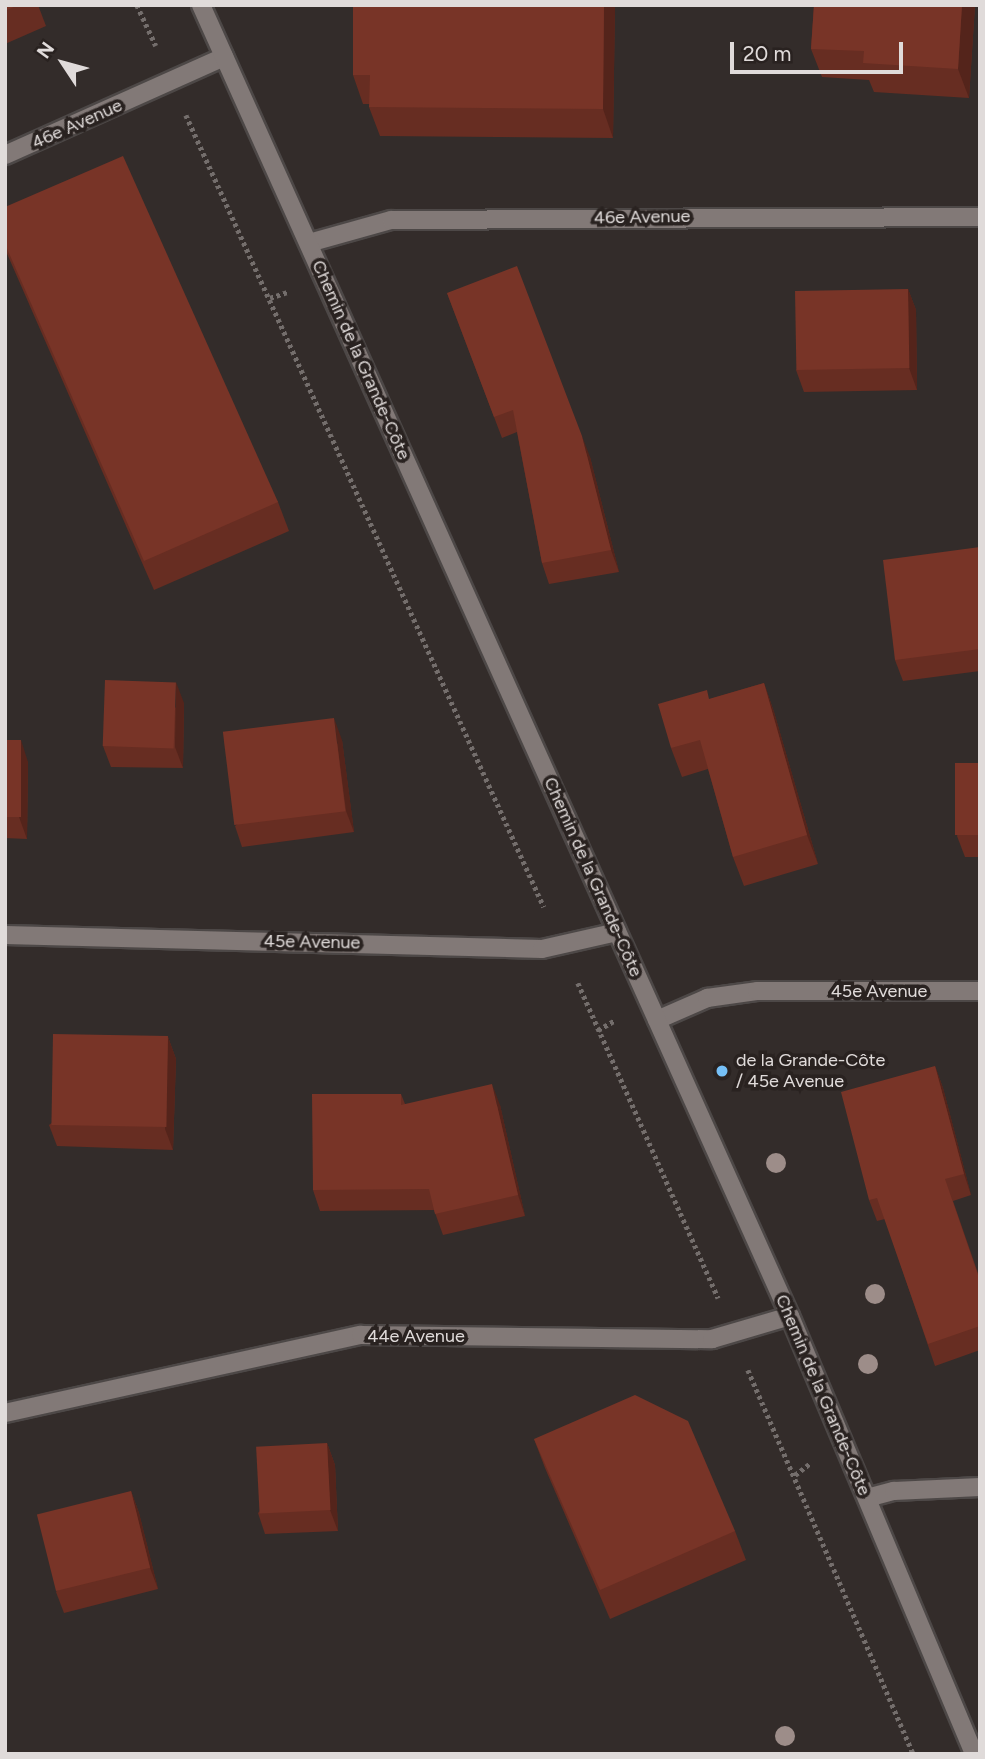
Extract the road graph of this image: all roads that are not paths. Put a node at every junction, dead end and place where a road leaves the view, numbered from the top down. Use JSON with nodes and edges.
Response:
{"nodes":[{"id":1,"x":201,"y":5,"type":"edge"},
{"id":2,"x":224,"y":57,"type":"junction"},
{"id":3,"x":5,"y":155,"type":"edge"},
{"id":4,"x":980,"y":217,"type":"edge"},
{"id":5,"x":309,"y":243,"type":"junction"},
{"id":6,"x":617,"y":932,"type":"junction"},
{"id":7,"x":5,"y":935,"type":"edge"},
{"id":8,"x":980,"y":991,"type":"edge"},
{"id":9,"x":657,"y":1020,"type":"junction"},
{"id":10,"x":790,"y":1316,"type":"junction"},
{"id":11,"x":5,"y":1413,"type":"edge"},
{"id":12,"x":980,"y":1487,"type":"edge"},
{"id":13,"x":867,"y":1498,"type":"junction"},
{"id":14,"x":974,"y":1754,"type":"edge"}],
"edges":[{"from":1,"to":2,"type":"street","name":"Chemin de la Grande-Côte"},
{"from":2,"to":3,"type":"street","name":"46e Avenue"},
{"from":2,"to":5,"type":"street","name":"Chemin de la Grande-Côte"},
{"from":4,"to":5,"type":"street","name":"46e Avenue"},
{"from":5,"to":6,"type":"street","name":"Chemin de la Grande-Côte"},
{"from":6,"to":7,"type":"street","name":"45e Avenue"},
{"from":6,"to":9,"type":"street","name":"Chemin de la Grande-Côte"},
{"from":8,"to":9,"type":"street","name":"45e Avenue"},
{"from":9,"to":10,"type":"street","name":"Chemin de la Grande-Côte"},
{"from":10,"to":11,"type":"street","name":"44e Avenue"},
{"from":10,"to":13,"type":"street","name":"Chemin de la Grande-Côte"},
{"from":12,"to":13,"type":"street"},
{"from":13,"to":14,"type":"street","name":"Chemin de la Grande-Côte"}]}
